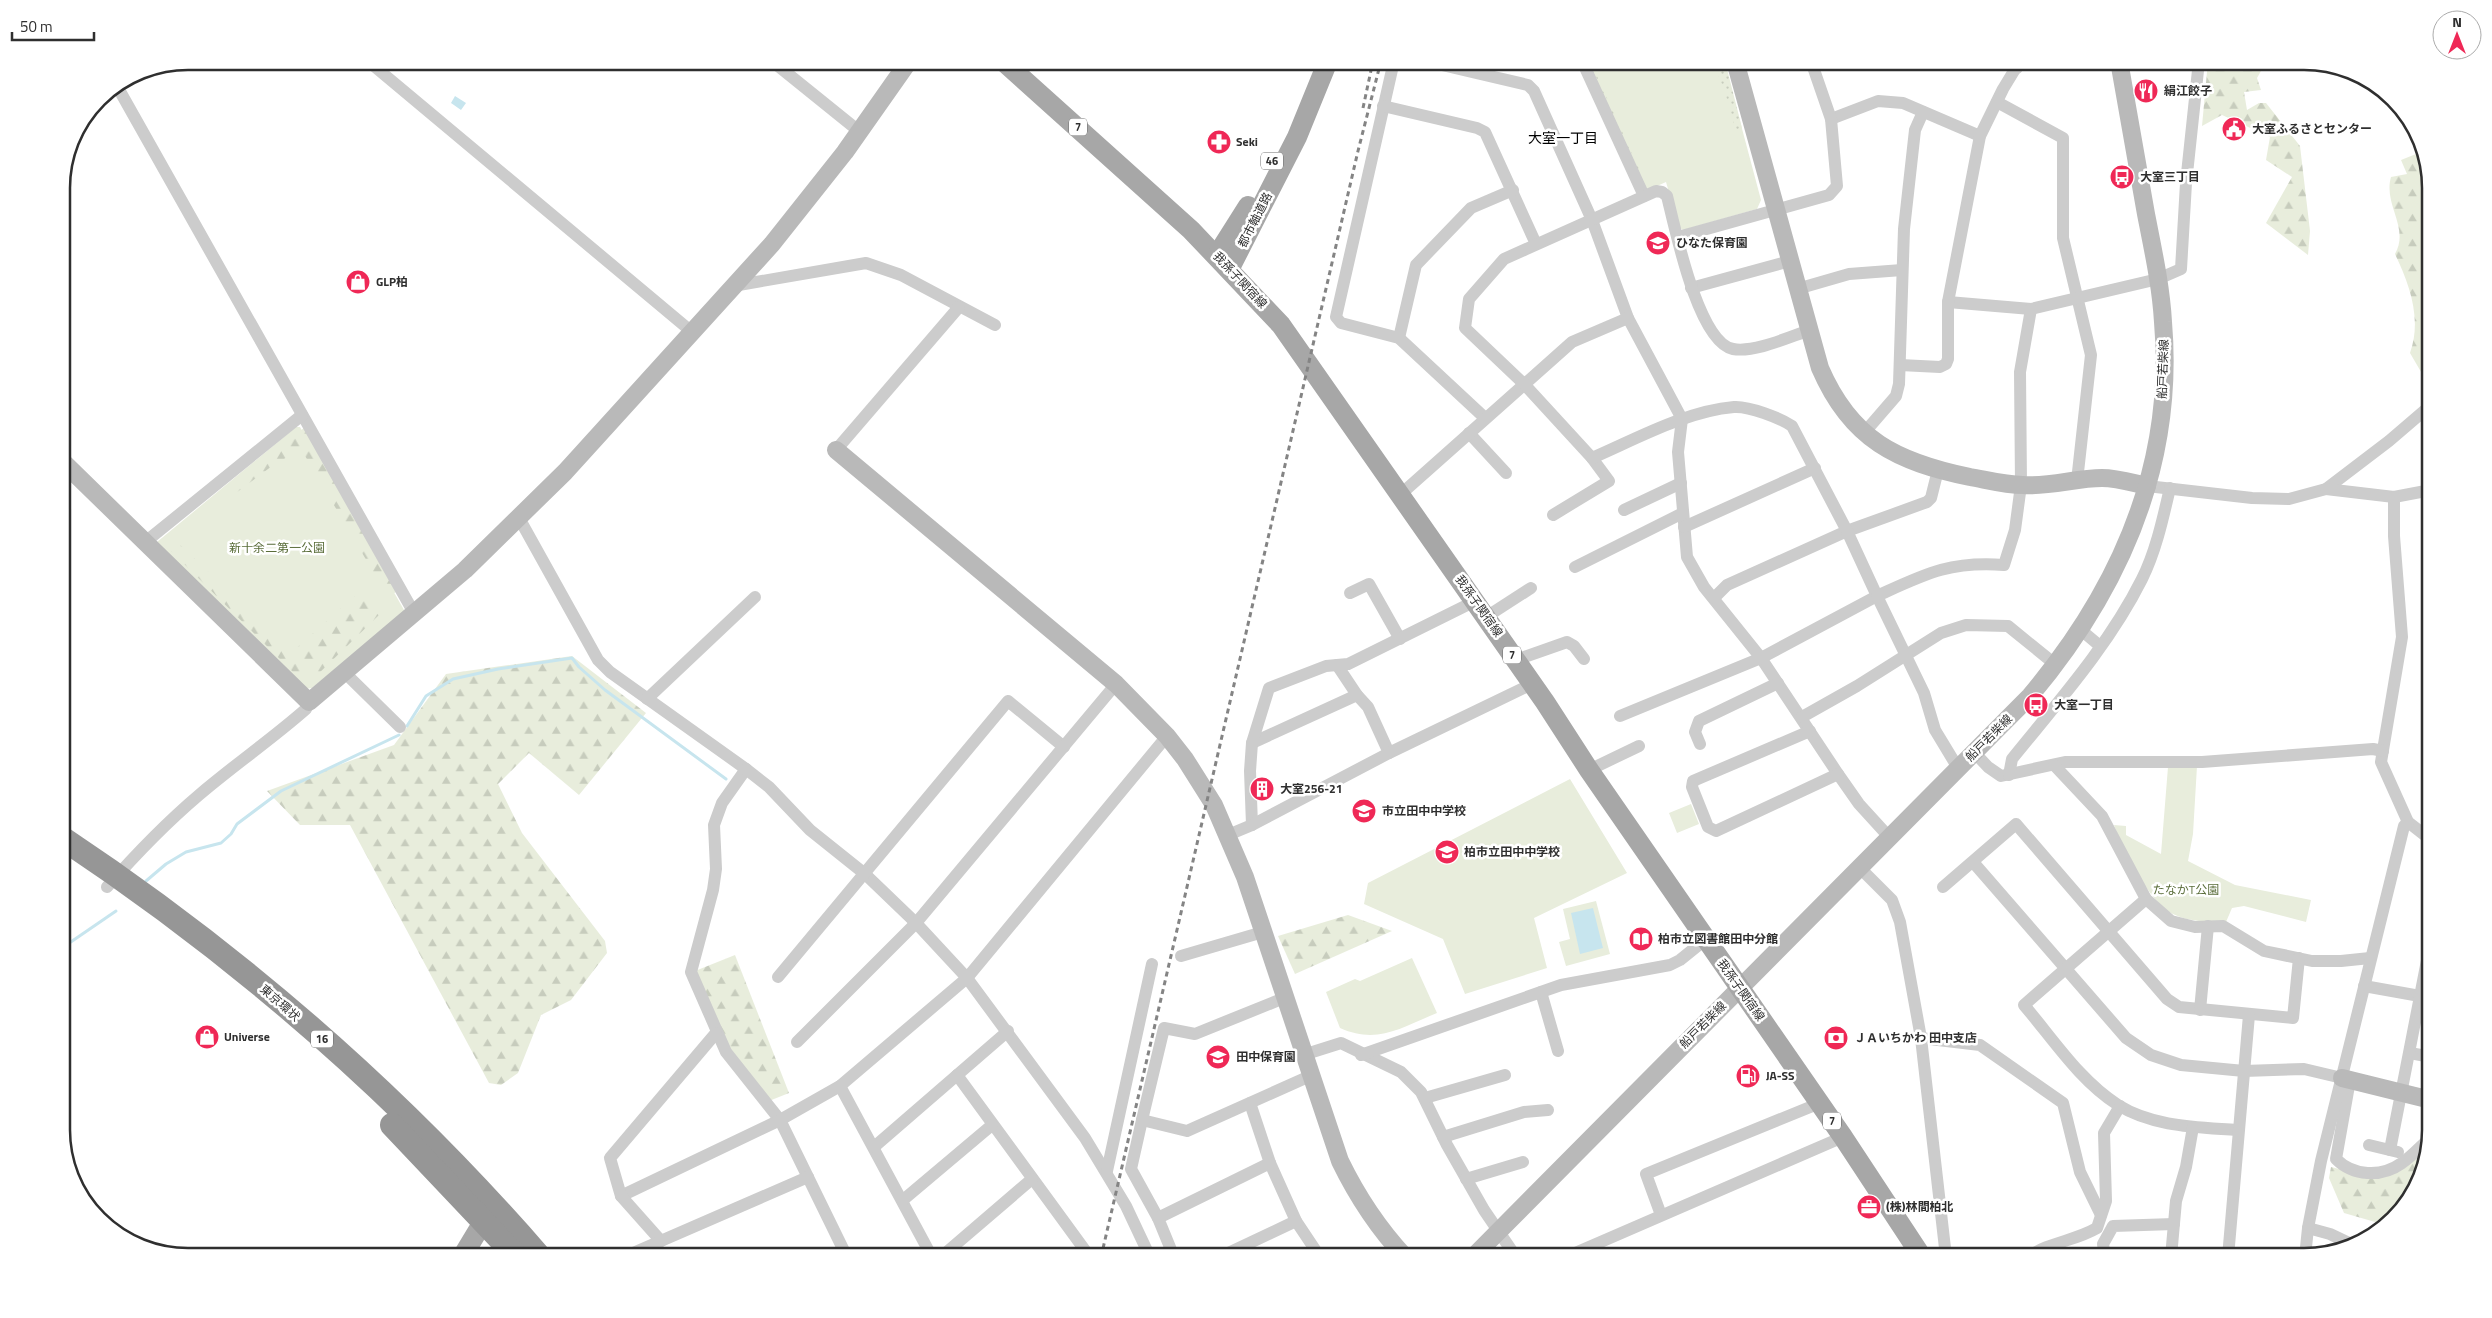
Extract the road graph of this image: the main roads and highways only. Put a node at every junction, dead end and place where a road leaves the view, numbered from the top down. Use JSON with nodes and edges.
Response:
{"nodes":[{"id":1,"x":1013,"y":70,"type":"edge"},
{"id":2,"x":1313,"y":70,"type":"edge"},
{"id":3,"x":1324,"y":70,"type":"edge"},
{"id":4,"x":1223,"y":262,"type":"junction"},
{"id":5,"x":70,"y":845,"type":"edge"},
{"id":6,"x":70,"y":860,"type":"edge"},
{"id":7,"x":112,"y":881,"type":"junction"},
{"id":8,"x":489,"y":1212,"type":"junction"},
{"id":9,"x":467,"y":1248,"type":"edge"},
{"id":10,"x":511,"y":1248,"type":"edge"},
{"id":11,"x":530,"y":1248,"type":"edge"},
{"id":12,"x":1916,"y":1248,"type":"edge"}],
"edges":[{"from":1,"to":4,"type":"main road","name":"我孫子関宿線","number":"7"},
{"from":2,"to":4,"type":"main road","name":"都市軸道路","number":"46"},
{"from":3,"to":4,"type":"main road","name":"都市軸道路","number":"46"},
{"from":4,"to":12,"type":"main road","name":"我孫子関宿線","number":"7"},
{"from":5,"to":7,"type":"highway","name":"東京環状","number":"16"},
{"from":6,"to":7,"type":"highway","name":"東京環状","number":"16"},
{"from":7,"to":8,"type":"highway","name":"東京環状","number":"16"},
{"from":8,"to":9,"type":"main road"},
{"from":8,"to":10,"type":"highway","name":"東京環状","number":"16"},
{"from":8,"to":11,"type":"highway","name":"東京環状","number":"16"}]}
